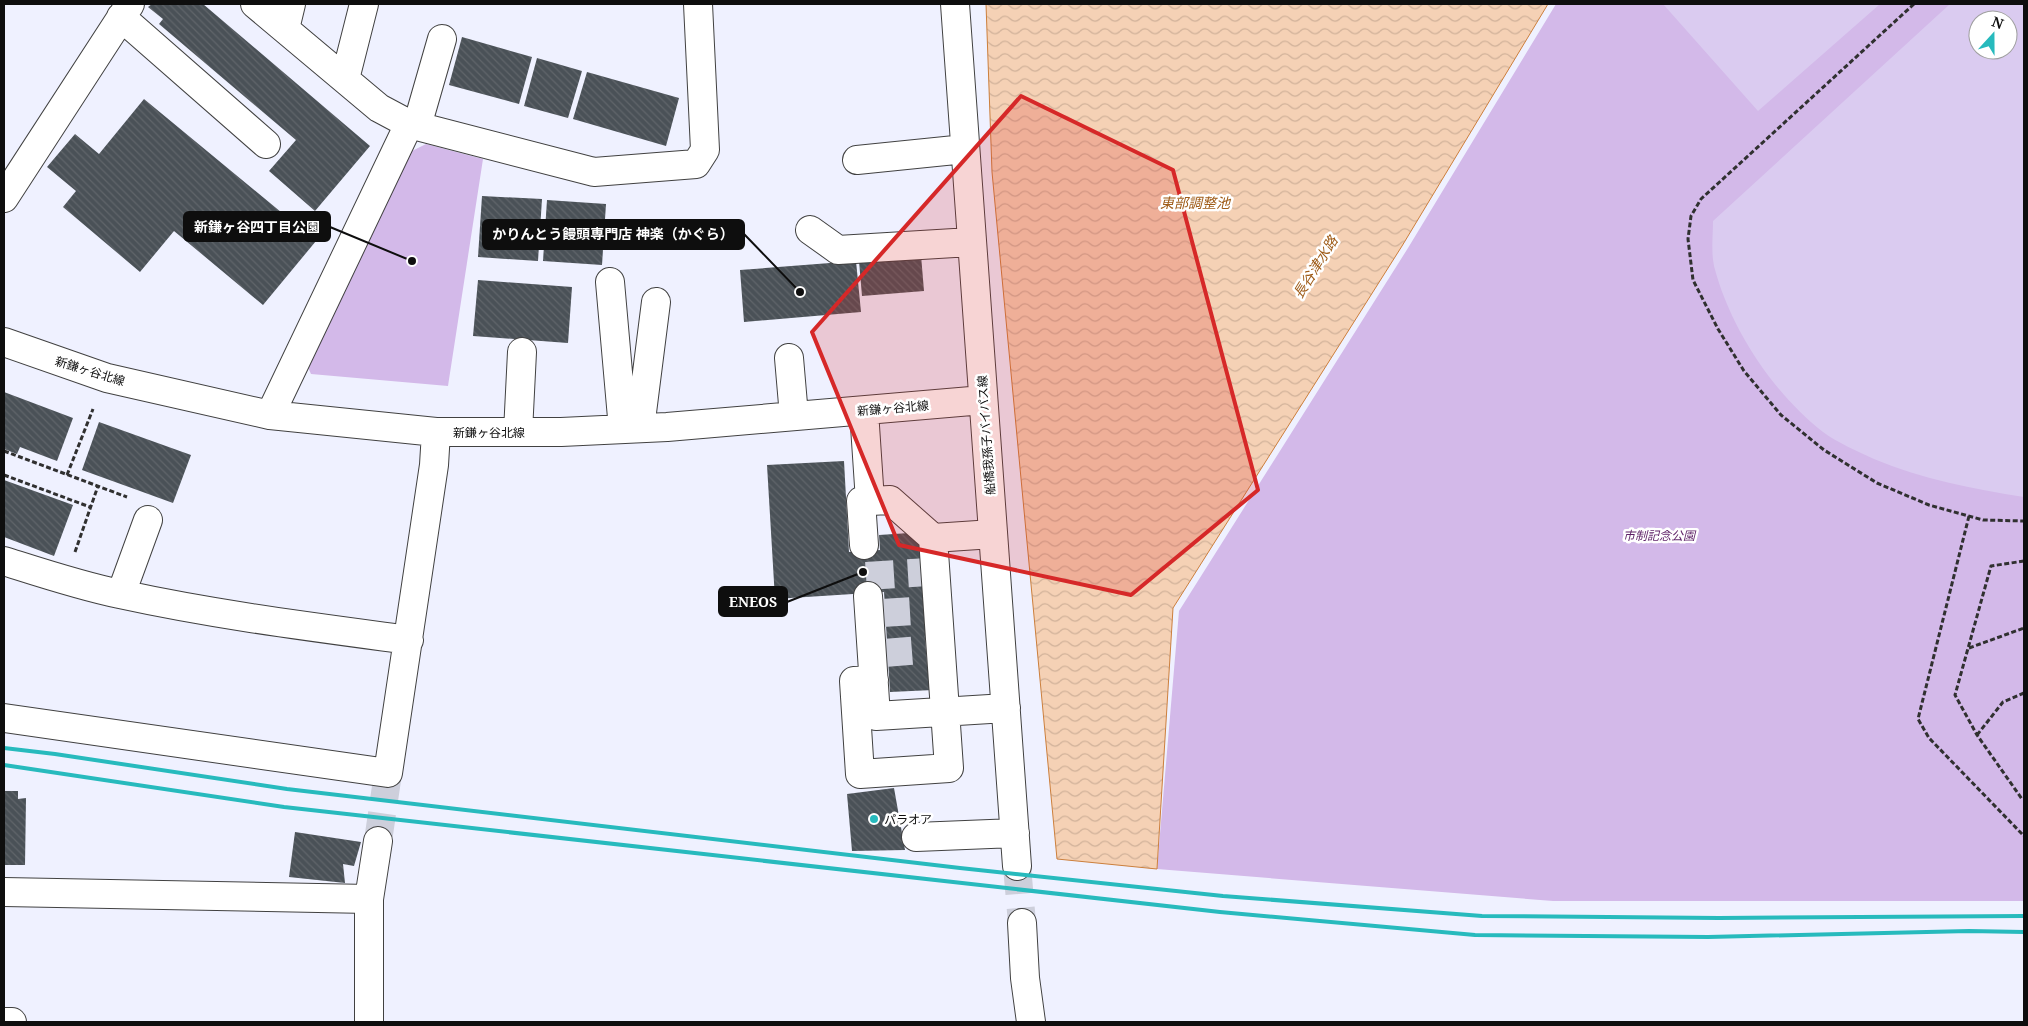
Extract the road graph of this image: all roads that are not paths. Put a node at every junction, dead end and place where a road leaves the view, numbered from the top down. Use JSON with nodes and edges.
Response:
{"nodes":[{"id":1,"x":255,"y":4,"type":"edge"},
{"id":2,"x":364,"y":4,"type":"edge"},
{"id":3,"x":698,"y":4,"type":"edge"},
{"id":4,"x":955,"y":4,"type":"edge"},
{"id":5,"x":125,"y":10,"type":"edge"},
{"id":6,"x":288,"y":16,"type":"edge"},
{"id":7,"x":442,"y":39,"type":"dead end"},
{"id":8,"x":345,"y":79,"type":"junction"},
{"id":9,"x":413,"y":125,"type":"junction"},
{"id":10,"x":266,"y":144,"type":"dead end"},
{"id":11,"x":965,"y":149,"type":"junction"},
{"id":12,"x":857,"y":160,"type":"dead end"},
{"id":13,"x":4,"y":198,"type":"edge"},
{"id":14,"x":810,"y":230,"type":"dead end"},
{"id":15,"x":971,"y":242,"type":"junction"},
{"id":16,"x":610,"y":282,"type":"dead end"},
{"id":17,"x":656,"y":302,"type":"dead end"},
{"id":18,"x":4,"y":342,"type":"edge"},
{"id":19,"x":522,"y":352,"type":"dead end"},
{"id":20,"x":789,"y":358,"type":"dead end"},
{"id":21,"x":984,"y":400,"type":"junction"},
{"id":22,"x":864,"y":411,"type":"junction"},
{"id":23,"x":270,"y":415,"type":"junction"},
{"id":24,"x":794,"y":416,"type":"junction"},
{"id":25,"x":632,"y":428,"type":"junction"},
{"id":26,"x":436,"y":432,"type":"junction"},
{"id":27,"x":518,"y":432,"type":"junction"},
{"id":28,"x":870,"y":501,"type":"junction"},
{"id":29,"x":148,"y":520,"type":"road end"},
{"id":30,"x":993,"y":534,"type":"junction"},
{"id":31,"x":933,"y":538,"type":"junction"},
{"id":32,"x":864,"y":545,"type":"dead end"},
{"id":33,"x":4,"y":561,"type":"edge"},
{"id":34,"x":120,"y":594,"type":"junction"},
{"id":35,"x":873,"y":608,"type":"dead end"},
{"id":36,"x":409,"y":640,"type":"junction"},
{"id":37,"x":877,"y":662,"type":"junction"},
{"id":38,"x":1006,"y":708,"type":"junction"},
{"id":39,"x":945,"y":712,"type":"junction"},
{"id":40,"x":4,"y":718,"type":"edge"},
{"id":41,"x":1015,"y":833,"type":"junction"},
{"id":42,"x":916,"y":837,"type":"dead end"},
{"id":43,"x":378,"y":841,"type":"tunnel mouth"},
{"id":44,"x":1017,"y":866,"type":"tunnel mouth"},
{"id":45,"x":4,"y":892,"type":"edge"},
{"id":46,"x":369,"y":899,"type":"junction"},
{"id":47,"x":1022,"y":923,"type":"tunnel mouth"},
{"id":48,"x":4,"y":1022,"type":"edge"},
{"id":49,"x":12,"y":1022,"type":"edge"},
{"id":50,"x":369,"y":1022,"type":"edge"},
{"id":51,"x":1031,"y":1022,"type":"edge"}],
"edges":[{"from":1,"to":6,"type":"street"},
{"from":2,"to":8,"type":"street"},
{"from":3,"to":9,"type":"street"},
{"from":4,"to":11,"type":"street","name":"船橋我孫子バイパス線"},
{"from":5,"to":10,"type":"street"},
{"from":5,"to":13,"type":"street"},
{"from":6,"to":8,"type":"street"},
{"from":7,"to":9,"type":"street"},
{"from":8,"to":9,"type":"street"},
{"from":9,"to":23,"type":"street"},
{"from":11,"to":12,"type":"street"},
{"from":11,"to":15,"type":"street","name":"船橋我孫子バイパス線"},
{"from":14,"to":15,"type":"street"},
{"from":15,"to":21,"type":"street","name":"船橋我孫子バイパス線"},
{"from":16,"to":25,"type":"street"},
{"from":17,"to":25,"type":"street"},
{"from":18,"to":23,"type":"street","name":"新鎌ヶ谷北線"},
{"from":19,"to":27,"type":"street"},
{"from":20,"to":24,"type":"street"},
{"from":21,"to":22,"type":"street","name":"新鎌ヶ谷北線"},
{"from":21,"to":30,"type":"street","name":"船橋我孫子バイパス線"},
{"from":22,"to":24,"type":"street","name":"新鎌ヶ谷北線"},
{"from":22,"to":28,"type":"street"},
{"from":23,"to":26,"type":"street","name":"新鎌ヶ谷北線"},
{"from":24,"to":25,"type":"street","name":"新鎌ヶ谷北線"},
{"from":25,"to":27,"type":"street","name":"新鎌ヶ谷北線"},
{"from":26,"to":27,"type":"street","name":"新鎌ヶ谷北線"},
{"from":26,"to":36,"type":"street"},
{"from":28,"to":31,"type":"street"},
{"from":28,"to":32,"type":"street"},
{"from":29,"to":34,"type":"street"},
{"from":30,"to":31,"type":"street"},
{"from":30,"to":38,"type":"street","name":"船橋我孫子バイパス線"},
{"from":31,"to":39,"type":"street"},
{"from":33,"to":34,"type":"street"},
{"from":34,"to":36,"type":"street"},
{"from":35,"to":37,"type":"street"},
{"from":36,"to":40,"type":"street"},
{"from":37,"to":39,"type":"street"},
{"from":37,"to":39,"type":"street"},
{"from":38,"to":39,"type":"street"},
{"from":38,"to":41,"type":"street","name":"船橋我孫子バイパス線"},
{"from":41,"to":42,"type":"street"},
{"from":41,"to":44,"type":"street","name":"船橋我孫子バイパス線"},
{"from":43,"to":46,"type":"street"},
{"from":45,"to":46,"type":"street"},
{"from":46,"to":50,"type":"street"},
{"from":47,"to":51,"type":"street"},
{"from":48,"to":49,"type":"street"}]}
